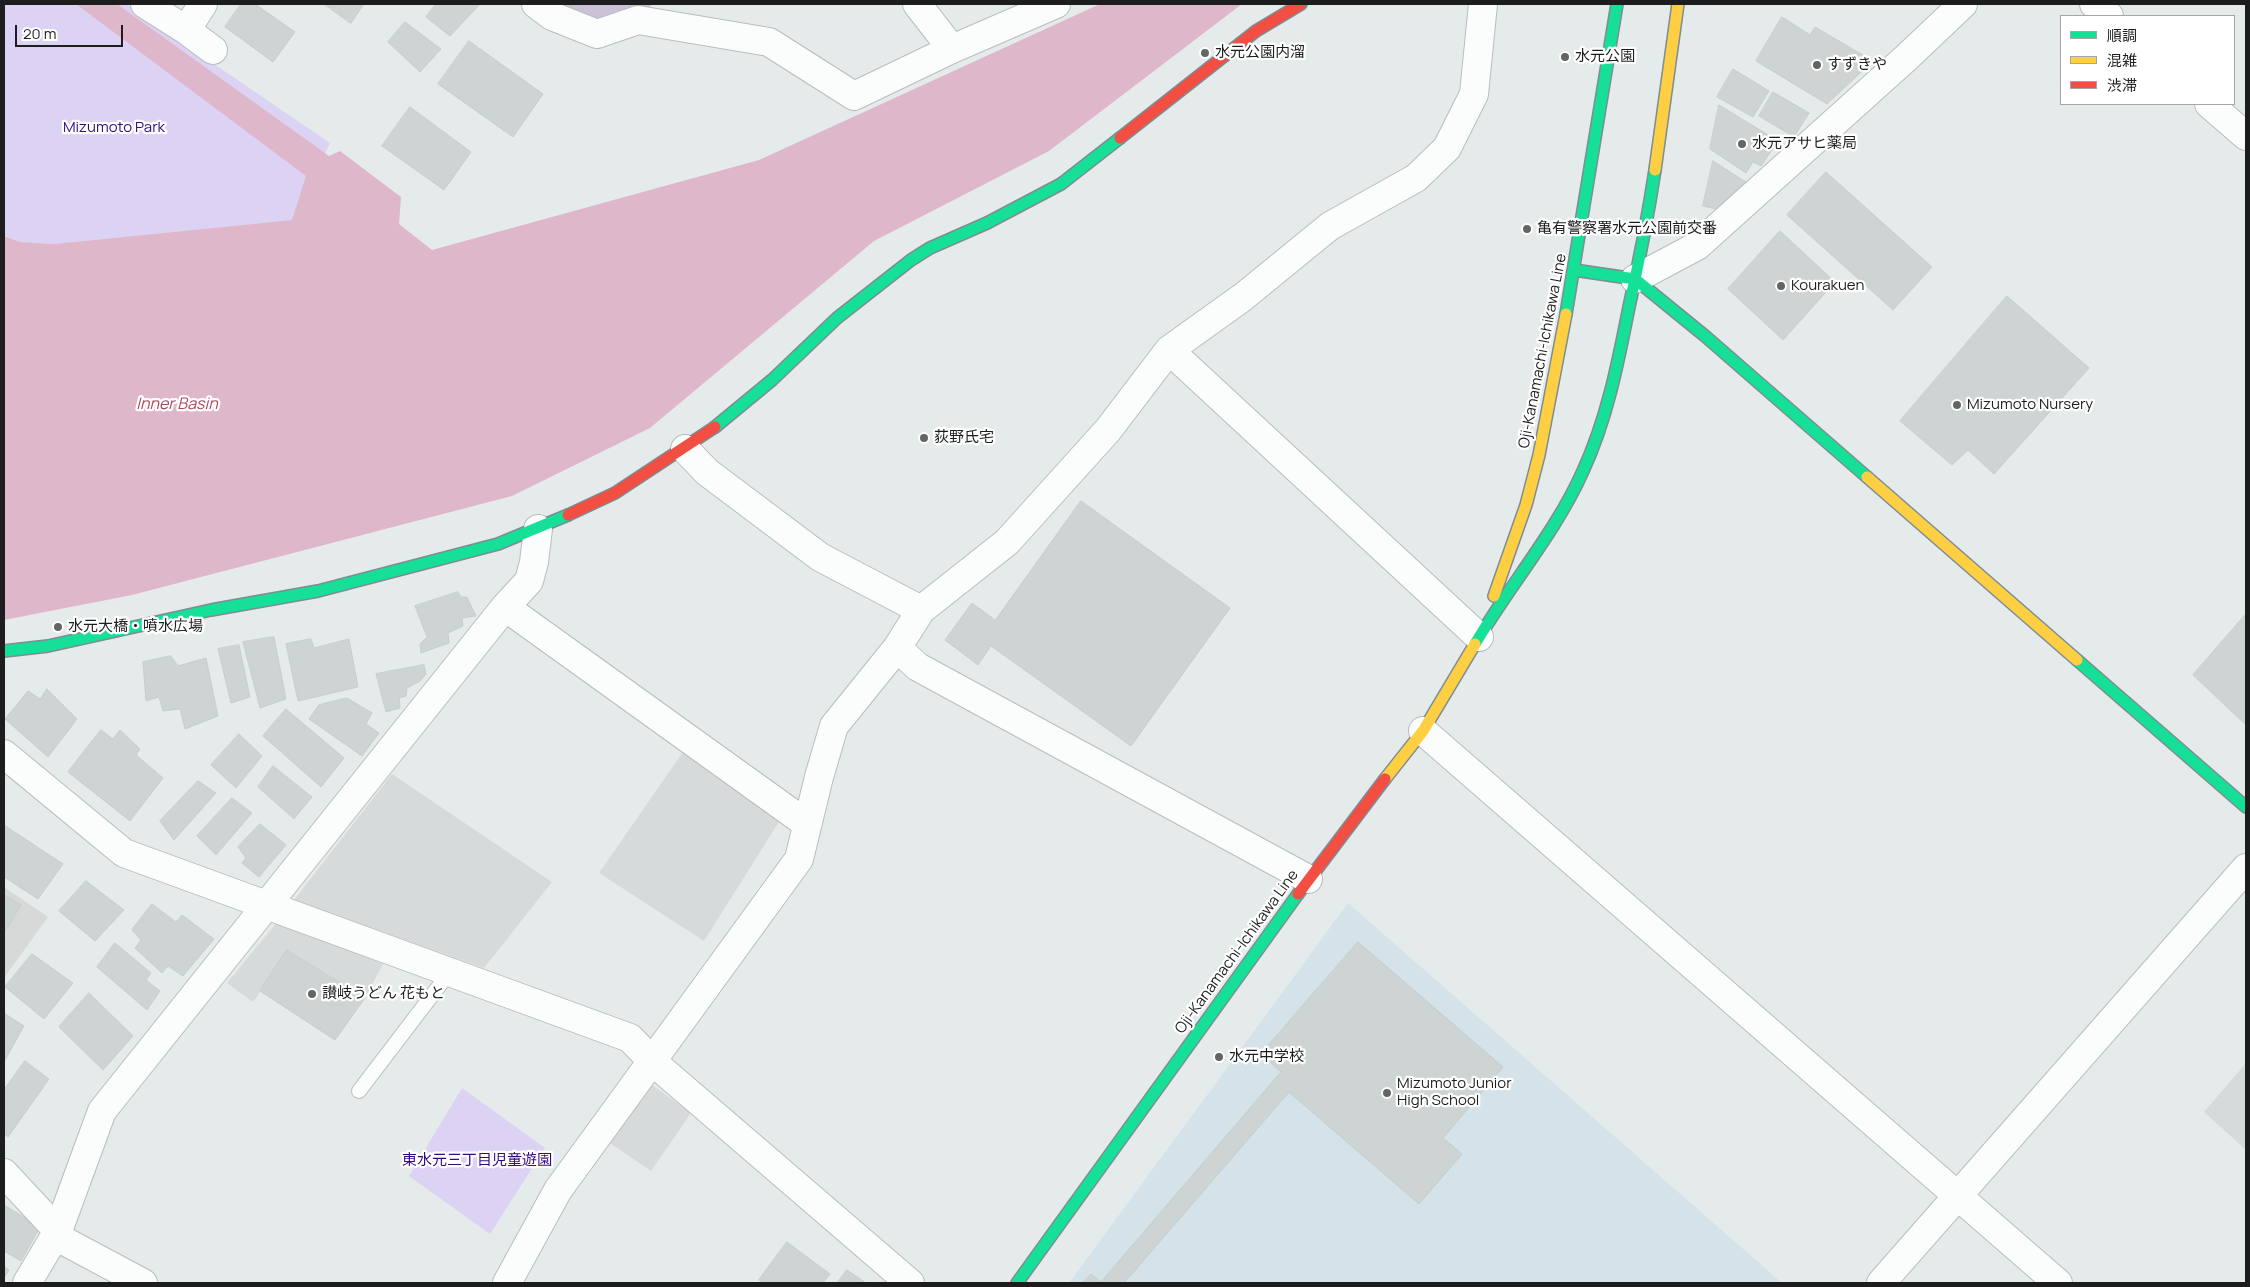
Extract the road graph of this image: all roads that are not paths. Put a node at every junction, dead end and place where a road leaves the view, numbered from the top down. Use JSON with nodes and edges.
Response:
{"nodes":[{"id":1,"x":145,"y":4,"type":"edge"},
{"id":2,"x":203,"y":4,"type":"edge"},
{"id":3,"x":536,"y":4,"type":"edge"},
{"id":4,"x":917,"y":4,"type":"edge"},
{"id":5,"x":1056,"y":4,"type":"edge"},
{"id":6,"x":1300,"y":4,"type":"edge"},
{"id":7,"x":1483,"y":4,"type":"edge"},
{"id":8,"x":1616,"y":4,"type":"edge"},
{"id":9,"x":1678,"y":4,"type":"edge"},
{"id":10,"x":1963,"y":4,"type":"edge"},
{"id":11,"x":2094,"y":4,"type":"edge"},
{"id":12,"x":2108,"y":15,"type":"edge"},
{"id":13,"x":186,"y":30,"type":"junction"},
{"id":14,"x":952,"y":49,"type":"junction"},
{"id":15,"x":213,"y":50,"type":"dead end"},
{"id":16,"x":2210,"y":105,"type":"edge"},
{"id":17,"x":2246,"y":136,"type":"edge"},
{"id":18,"x":1574,"y":270,"type":"junction"},
{"id":19,"x":1635,"y":279,"type":"junction"},
{"id":20,"x":1169,"y":350,"type":"junction"},
{"id":21,"x":685,"y":449,"type":"junction"},
{"id":22,"x":538,"y":529,"type":"junction"},
{"id":23,"x":505,"y":607,"type":"junction"},
{"id":24,"x":921,"y":610,"type":"junction"},
{"id":25,"x":1479,"y":637,"type":"junction"},
{"id":26,"x":897,"y":648,"type":"junction"},
{"id":27,"x":4,"y":650,"type":"edge"},
{"id":28,"x":1423,"y":731,"type":"junction"},
{"id":29,"x":4,"y":754,"type":"edge"},
{"id":30,"x":2246,"y":807,"type":"edge"},
{"id":31,"x":806,"y":824,"type":"junction"},
{"id":32,"x":2246,"y":868,"type":"edge"},
{"id":33,"x":1308,"y":879,"type":"junction"},
{"id":34,"x":268,"y":904,"type":"junction"},
{"id":35,"x":449,"y":973,"type":"junction"},
{"id":36,"x":653,"y":1062,"type":"junction"},
{"id":37,"x":360,"y":1091,"type":"dead end"},
{"id":38,"x":4,"y":1173,"type":"edge"},
{"id":39,"x":1958,"y":1196,"type":"junction"},
{"id":40,"x":57,"y":1234,"type":"junction"},
{"id":41,"x":27,"y":1283,"type":"edge"},
{"id":42,"x":143,"y":1283,"type":"edge"},
{"id":43,"x":507,"y":1283,"type":"edge"},
{"id":44,"x":910,"y":1283,"type":"edge"},
{"id":45,"x":1017,"y":1283,"type":"edge"},
{"id":46,"x":1882,"y":1283,"type":"edge"},
{"id":47,"x":2058,"y":1283,"type":"edge"}],
"edges":[{"from":1,"to":13,"type":"street"},
{"from":2,"to":13,"type":"street"},
{"from":3,"to":14,"type":"street"},
{"from":4,"to":14,"type":"street"},
{"from":5,"to":14,"type":"street"},
{"from":6,"to":21,"type":"street"},
{"from":7,"to":20,"type":"street"},
{"from":8,"to":18,"type":"street","name":"Oji-Kanamachi-Ichikawa Line"},
{"from":9,"to":19,"type":"street","name":"Oji-Kanamachi-Ichikawa Line"},
{"from":10,"to":19,"type":"street"},
{"from":11,"to":12,"type":"street"},
{"from":13,"to":15,"type":"street"},
{"from":16,"to":17,"type":"street"},
{"from":18,"to":19,"type":"street"},
{"from":18,"to":25,"type":"street","name":"Oji-Kanamachi-Ichikawa Line"},
{"from":19,"to":25,"type":"street","name":"Oji-Kanamachi-Ichikawa Line"},
{"from":19,"to":30,"type":"street"},
{"from":20,"to":24,"type":"street"},
{"from":20,"to":25,"type":"street"},
{"from":21,"to":22,"type":"street"},
{"from":21,"to":24,"type":"street"},
{"from":22,"to":23,"type":"street"},
{"from":22,"to":27,"type":"street"},
{"from":23,"to":31,"type":"street"},
{"from":23,"to":34,"type":"street"},
{"from":24,"to":26,"type":"street"},
{"from":25,"to":28,"type":"street","name":"Oji-Kanamachi-Ichikawa Line"},
{"from":26,"to":31,"type":"street"},
{"from":26,"to":33,"type":"street"},
{"from":28,"to":33,"type":"street","name":"Oji-Kanamachi-Ichikawa Line"},
{"from":28,"to":39,"type":"street"},
{"from":29,"to":34,"type":"street"},
{"from":31,"to":36,"type":"street"},
{"from":32,"to":39,"type":"street"},
{"from":33,"to":45,"type":"street","name":"Oji-Kanamachi-Ichikawa Line"},
{"from":34,"to":35,"type":"street"},
{"from":34,"to":40,"type":"street"},
{"from":35,"to":36,"type":"street"},
{"from":35,"to":37,"type":"lane"},
{"from":36,"to":43,"type":"street"},
{"from":36,"to":44,"type":"street"},
{"from":38,"to":40,"type":"street"},
{"from":39,"to":46,"type":"street"},
{"from":39,"to":47,"type":"street"},
{"from":40,"to":41,"type":"street"},
{"from":40,"to":42,"type":"street"}]}
